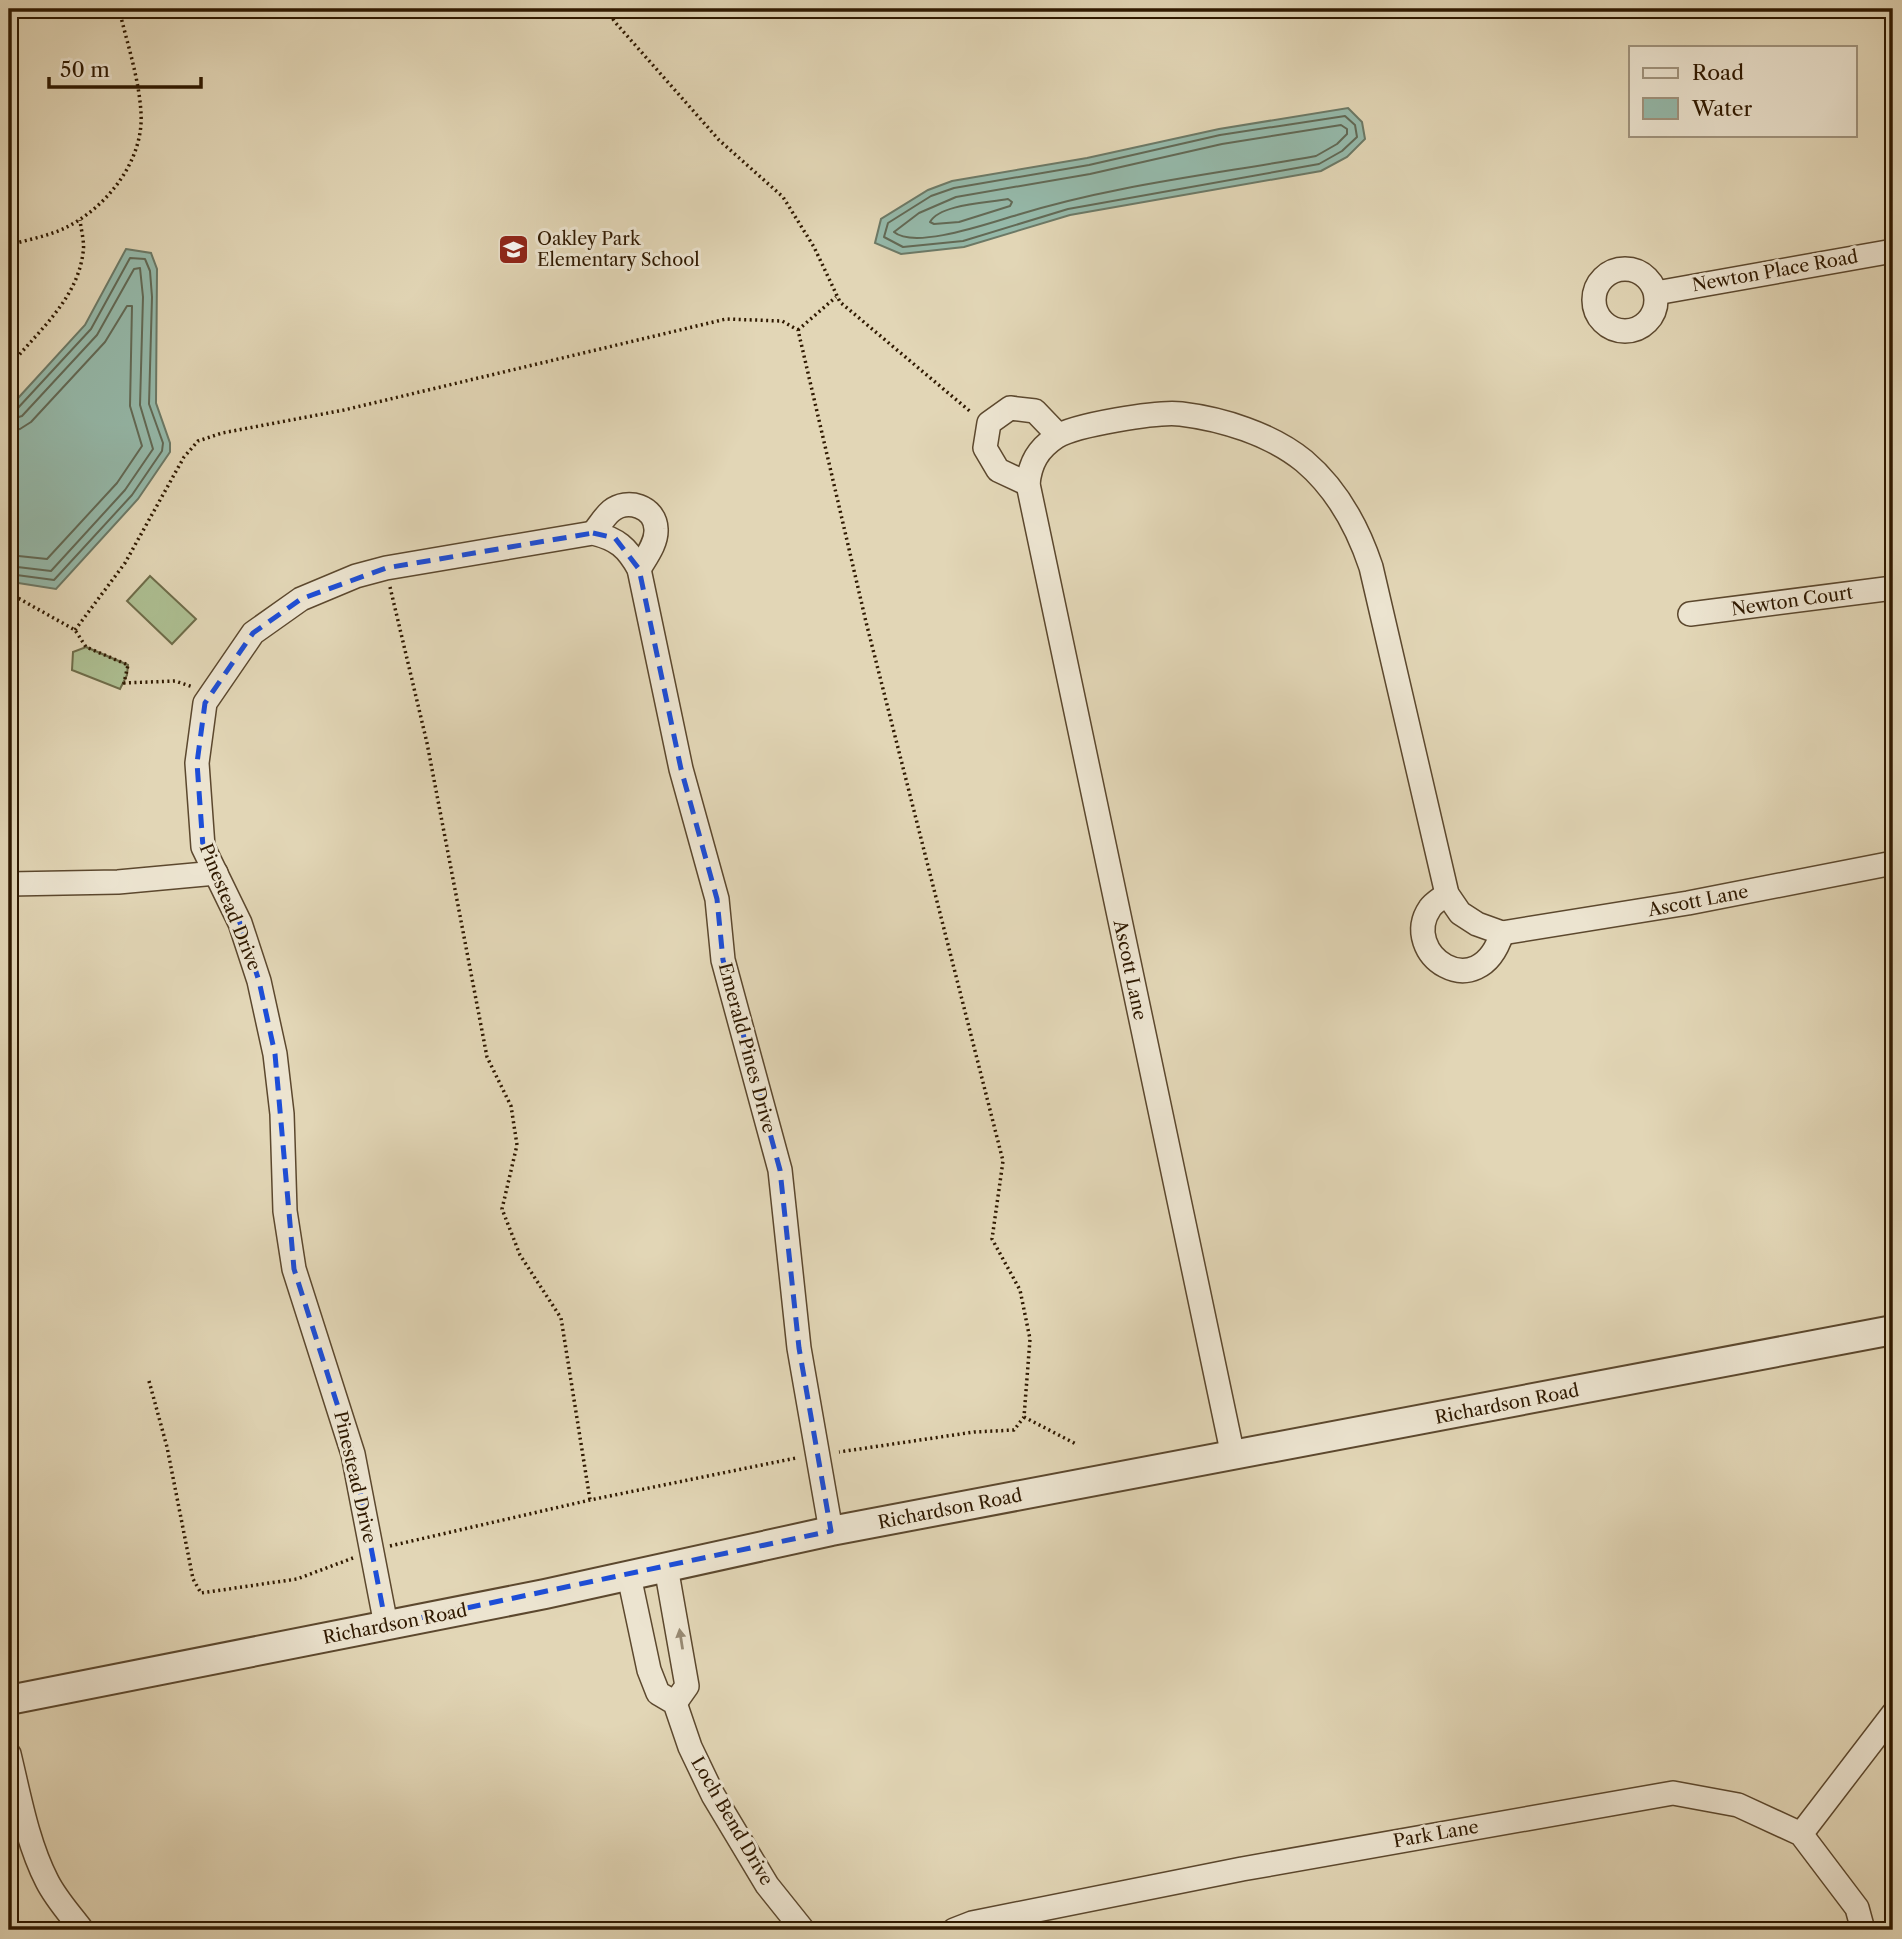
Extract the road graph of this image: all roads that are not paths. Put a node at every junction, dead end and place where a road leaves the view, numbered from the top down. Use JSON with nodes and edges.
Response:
{"nodes":[{"id":1,"x":1893,"y":251,"type":"edge"},
{"id":2,"x":1656,"y":293,"type":"dead end"},
{"id":3,"x":1058,"y":435,"type":"junction"},
{"id":4,"x":1028,"y":484,"type":"junction"},
{"id":5,"x":604,"y":535,"type":"junction"},
{"id":6,"x":639,"y":569,"type":"junction"},
{"id":7,"x":1893,"y":588,"type":"edge"},
{"id":8,"x":1690,"y":614,"type":"dead end"},
{"id":9,"x":1893,"y":863,"type":"edge"},
{"id":10,"x":216,"y":873,"type":"junction"},
{"id":11,"x":9,"y":884,"type":"edge"},
{"id":12,"x":1447,"y":894,"type":"junction"},
{"id":13,"x":1502,"y":933,"type":"junction"},
{"id":14,"x":1893,"y":1331,"type":"edge"},
{"id":15,"x":1233,"y":1456,"type":"junction"},
{"id":16,"x":831,"y":1531,"type":"junction"},
{"id":17,"x":666,"y":1567,"type":"junction"},
{"id":18,"x":629,"y":1576,"type":"junction"},
{"id":19,"x":386,"y":1625,"type":"junction"},
{"id":20,"x":9,"y":1700,"type":"edge"},
{"id":21,"x":675,"y":1703,"type":"junction"},
{"id":22,"x":1893,"y":1714,"type":"edge"},
{"id":23,"x":9,"y":1754,"type":"edge"},
{"id":24,"x":1801,"y":1834,"type":"junction"},
{"id":25,"x":82,"y":1930,"type":"edge"},
{"id":26,"x":803,"y":1930,"type":"edge"},
{"id":27,"x":954,"y":1930,"type":"edge"},
{"id":28,"x":1863,"y":1930,"type":"edge"}],
"edges":[{"from":1,"to":2,"type":"street","name":"Newton Place Road"},
{"from":3,"to":4,"type":"street"},
{"from":3,"to":4,"type":"street"},
{"from":3,"to":12,"type":"street"},
{"from":4,"to":15,"type":"street","name":"Ascott Lane"},
{"from":5,"to":6,"type":"street","name":"Emerald Pines Drive"},
{"from":5,"to":6,"type":"street"},
{"from":5,"to":10,"type":"street","name":"Pinestead Drive"},
{"from":6,"to":16,"type":"street","name":"Emerald Pines Drive"},
{"from":7,"to":8,"type":"street","name":"Newton Court"},
{"from":9,"to":13,"type":"street","name":"Ascott Lane"},
{"from":10,"to":11,"type":"street"},
{"from":10,"to":19,"type":"street","name":"Pinestead Drive"},
{"from":12,"to":13,"type":"street"},
{"from":12,"to":13,"type":"street"},
{"from":14,"to":15,"type":"street","name":"Richardson Road"},
{"from":15,"to":16,"type":"street","name":"Richardson Road"},
{"from":16,"to":17,"type":"street","name":"Richardson Road"},
{"from":17,"to":18,"type":"street","name":"Richardson Road"},
{"from":21,"to":17,"type":"street","one_way":true},
{"from":18,"to":19,"type":"street","name":"Richardson Road"},
{"from":18,"to":21,"type":"street","name":"Loch Bend Drive"},
{"from":19,"to":20,"type":"street","name":"Richardson Road"},
{"from":21,"to":26,"type":"street","name":"Loch Bend Drive"},
{"from":22,"to":24,"type":"street"},
{"from":23,"to":25,"type":"street"},
{"from":24,"to":27,"type":"street","name":"Park Lane"},
{"from":24,"to":28,"type":"street","name":"Park Lane"}]}
